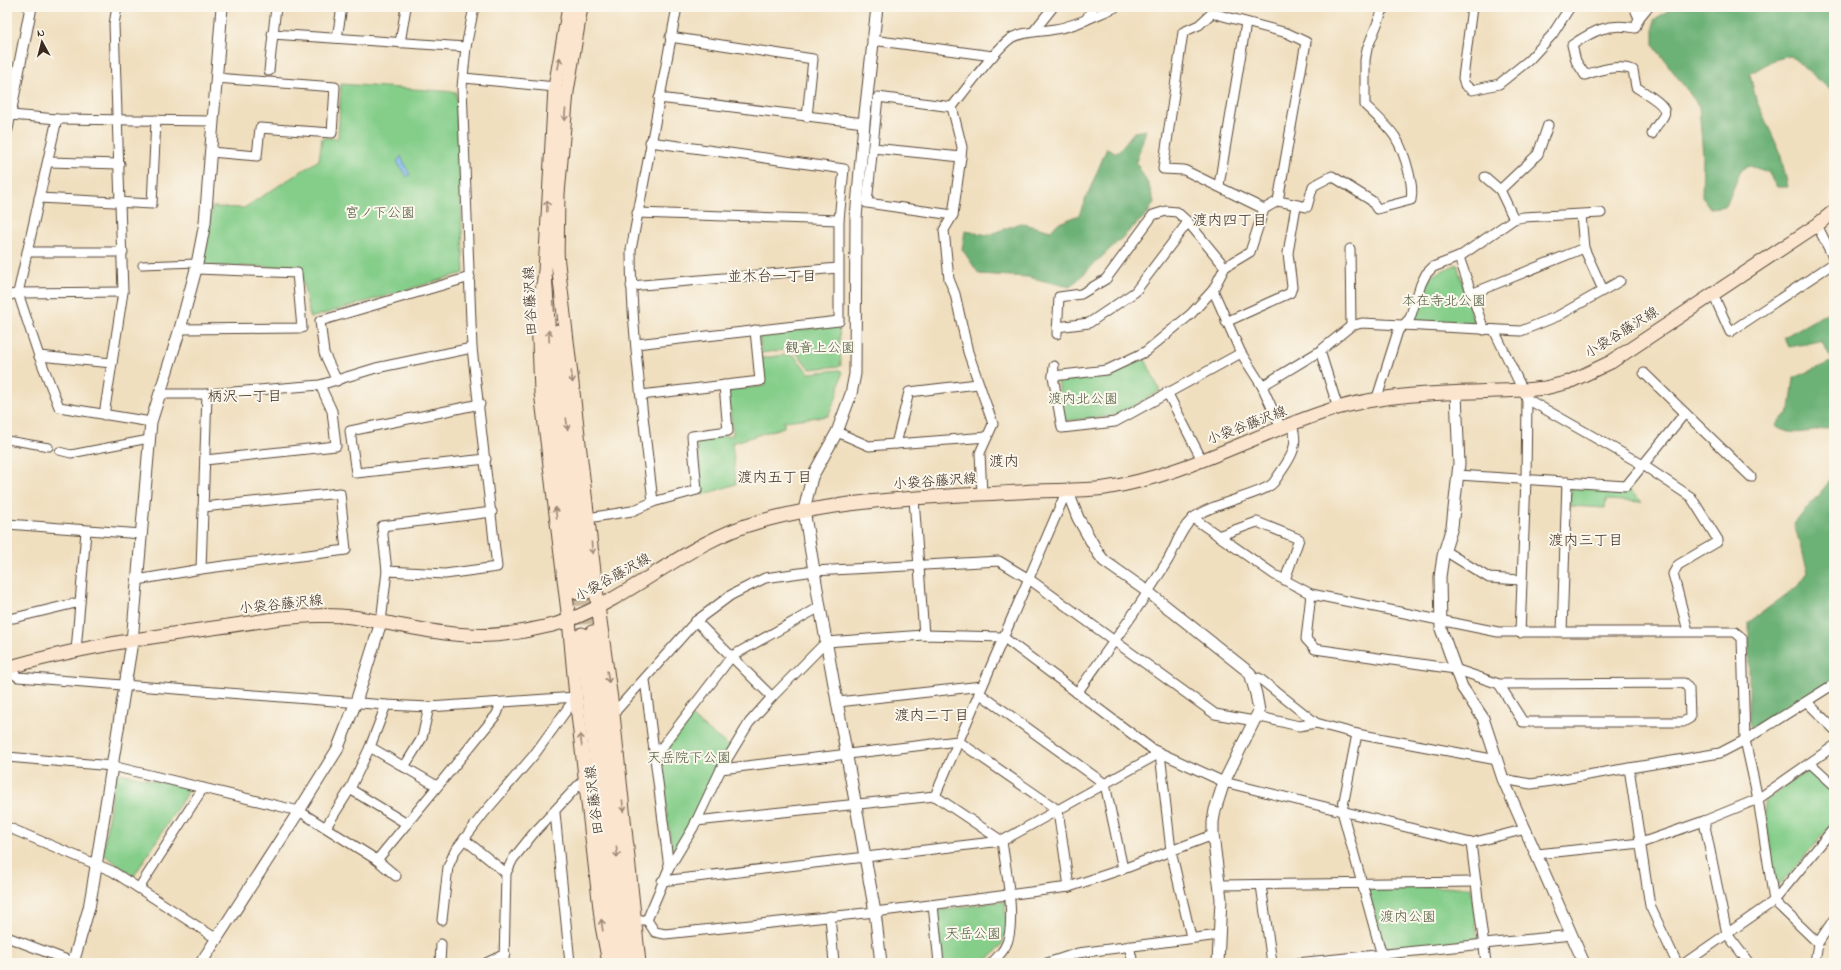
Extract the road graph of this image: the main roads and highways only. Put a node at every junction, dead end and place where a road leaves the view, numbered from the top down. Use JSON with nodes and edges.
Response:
{"nodes":[{"id":1,"x":568,"y":7,"type":"edge"},
{"id":2,"x":581,"y":7,"type":"edge"},
{"id":3,"x":1834,"y":211,"type":"edge"},
{"id":4,"x":557,"y":255,"type":"junction"},
{"id":5,"x":545,"y":272,"type":"junction"},
{"id":6,"x":598,"y":606,"type":"junction"},
{"id":7,"x":570,"y":620,"type":"junction"},
{"id":8,"x":9,"y":667,"type":"edge"},
{"id":9,"x":608,"y":963,"type":"edge"},
{"id":10,"x":618,"y":963,"type":"edge"},
{"id":11,"x":630,"y":963,"type":"edge"},
{"id":12,"x":639,"y":963,"type":"edge"}],
"edges":[{"from":5,"to":1,"type":"main road","name":"田谷藤沢線","one_way":true},
{"from":2,"to":4,"type":"main road","name":"田谷藤沢線","one_way":true},
{"from":3,"to":6,"type":"main road","name":"小袋谷藤沢線"},
{"from":4,"to":5,"type":"main road","name":"田谷藤沢線","one_way":true},
{"from":4,"to":6,"type":"main road","one_way":true},
{"from":7,"to":5,"type":"main road","one_way":true},
{"from":6,"to":7,"type":"main road","name":"小袋谷藤沢線"},
{"from":6,"to":12,"type":"main road","one_way":true},
{"from":7,"to":8,"type":"main road","name":"小袋谷藤沢線"},
{"from":9,"to":7,"type":"main road","one_way":true},
{"from":10,"to":11,"type":"main road","name":"田谷藤沢線","one_way":true}]}
